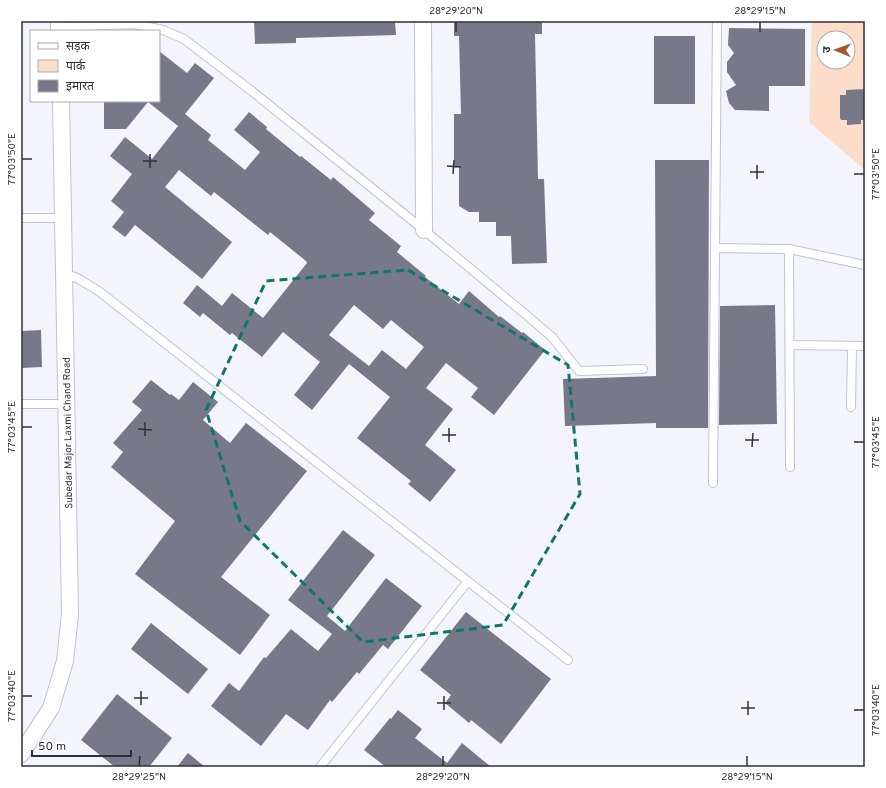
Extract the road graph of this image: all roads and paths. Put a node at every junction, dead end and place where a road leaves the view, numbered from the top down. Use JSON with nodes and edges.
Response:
{"nodes":[{"id":1,"x":423,"y":21,"type":"edge"},
{"id":2,"x":717,"y":21,"type":"edge"},
{"id":3,"x":59,"y":26,"type":"edge"},
{"id":4,"x":60,"y":102,"type":"edge"},
{"id":5,"x":21,"y":218,"type":"edge"},
{"id":6,"x":63,"y":218,"type":"junction"},
{"id":7,"x":424,"y":230,"type":"junction"},
{"id":8,"x":715,"y":248,"type":"junction"},
{"id":9,"x":789,"y":249,"type":"junction"},
{"id":10,"x":865,"y":265,"type":"edge"},
{"id":11,"x":64,"y":273,"type":"junction"},
{"id":12,"x":790,"y":345,"type":"junction"},
{"id":13,"x":852,"y":346,"type":"junction"},
{"id":14,"x":865,"y":346,"type":"edge"},
{"id":15,"x":643,"y":369,"type":"dead end"},
{"id":16,"x":21,"y":404,"type":"edge"},
{"id":17,"x":66,"y":404,"type":"junction"},
{"id":18,"x":851,"y":407,"type":"dead end"},
{"id":19,"x":790,"y":467,"type":"dead end"},
{"id":20,"x":713,"y":483,"type":"dead end"},
{"id":21,"x":468,"y":581,"type":"junction"},
{"id":22,"x":568,"y":660,"type":"dead end"},
{"id":23,"x":21,"y":754,"type":"edge"},
{"id":24,"x":321,"y":766,"type":"edge"}],
"edges":[{"from":1,"to":7,"type":"street"},
{"from":2,"to":8,"type":"lane"},
{"from":3,"to":7,"type":"lane"},
{"from":4,"to":6,"type":"street","name":"Subedar Major Laxmi Chand Road"},
{"from":5,"to":6,"type":"lane"},
{"from":6,"to":11,"type":"street","name":"Subedar Major Laxmi Chand Road"},
{"from":7,"to":15,"type":"lane"},
{"from":8,"to":9,"type":"lane"},
{"from":8,"to":20,"type":"lane"},
{"from":9,"to":10,"type":"lane"},
{"from":9,"to":12,"type":"lane"},
{"from":11,"to":17,"type":"street","name":"Subedar Major Laxmi Chand Road"},
{"from":11,"to":21,"type":"lane"},
{"from":12,"to":13,"type":"lane"},
{"from":12,"to":19,"type":"lane"},
{"from":13,"to":14,"type":"lane"},
{"from":13,"to":18,"type":"lane"},
{"from":16,"to":17,"type":"lane"},
{"from":17,"to":23,"type":"street","name":"Subedar Major Laxmi Chand Road"},
{"from":21,"to":22,"type":"lane"},
{"from":21,"to":24,"type":"lane"}]}
